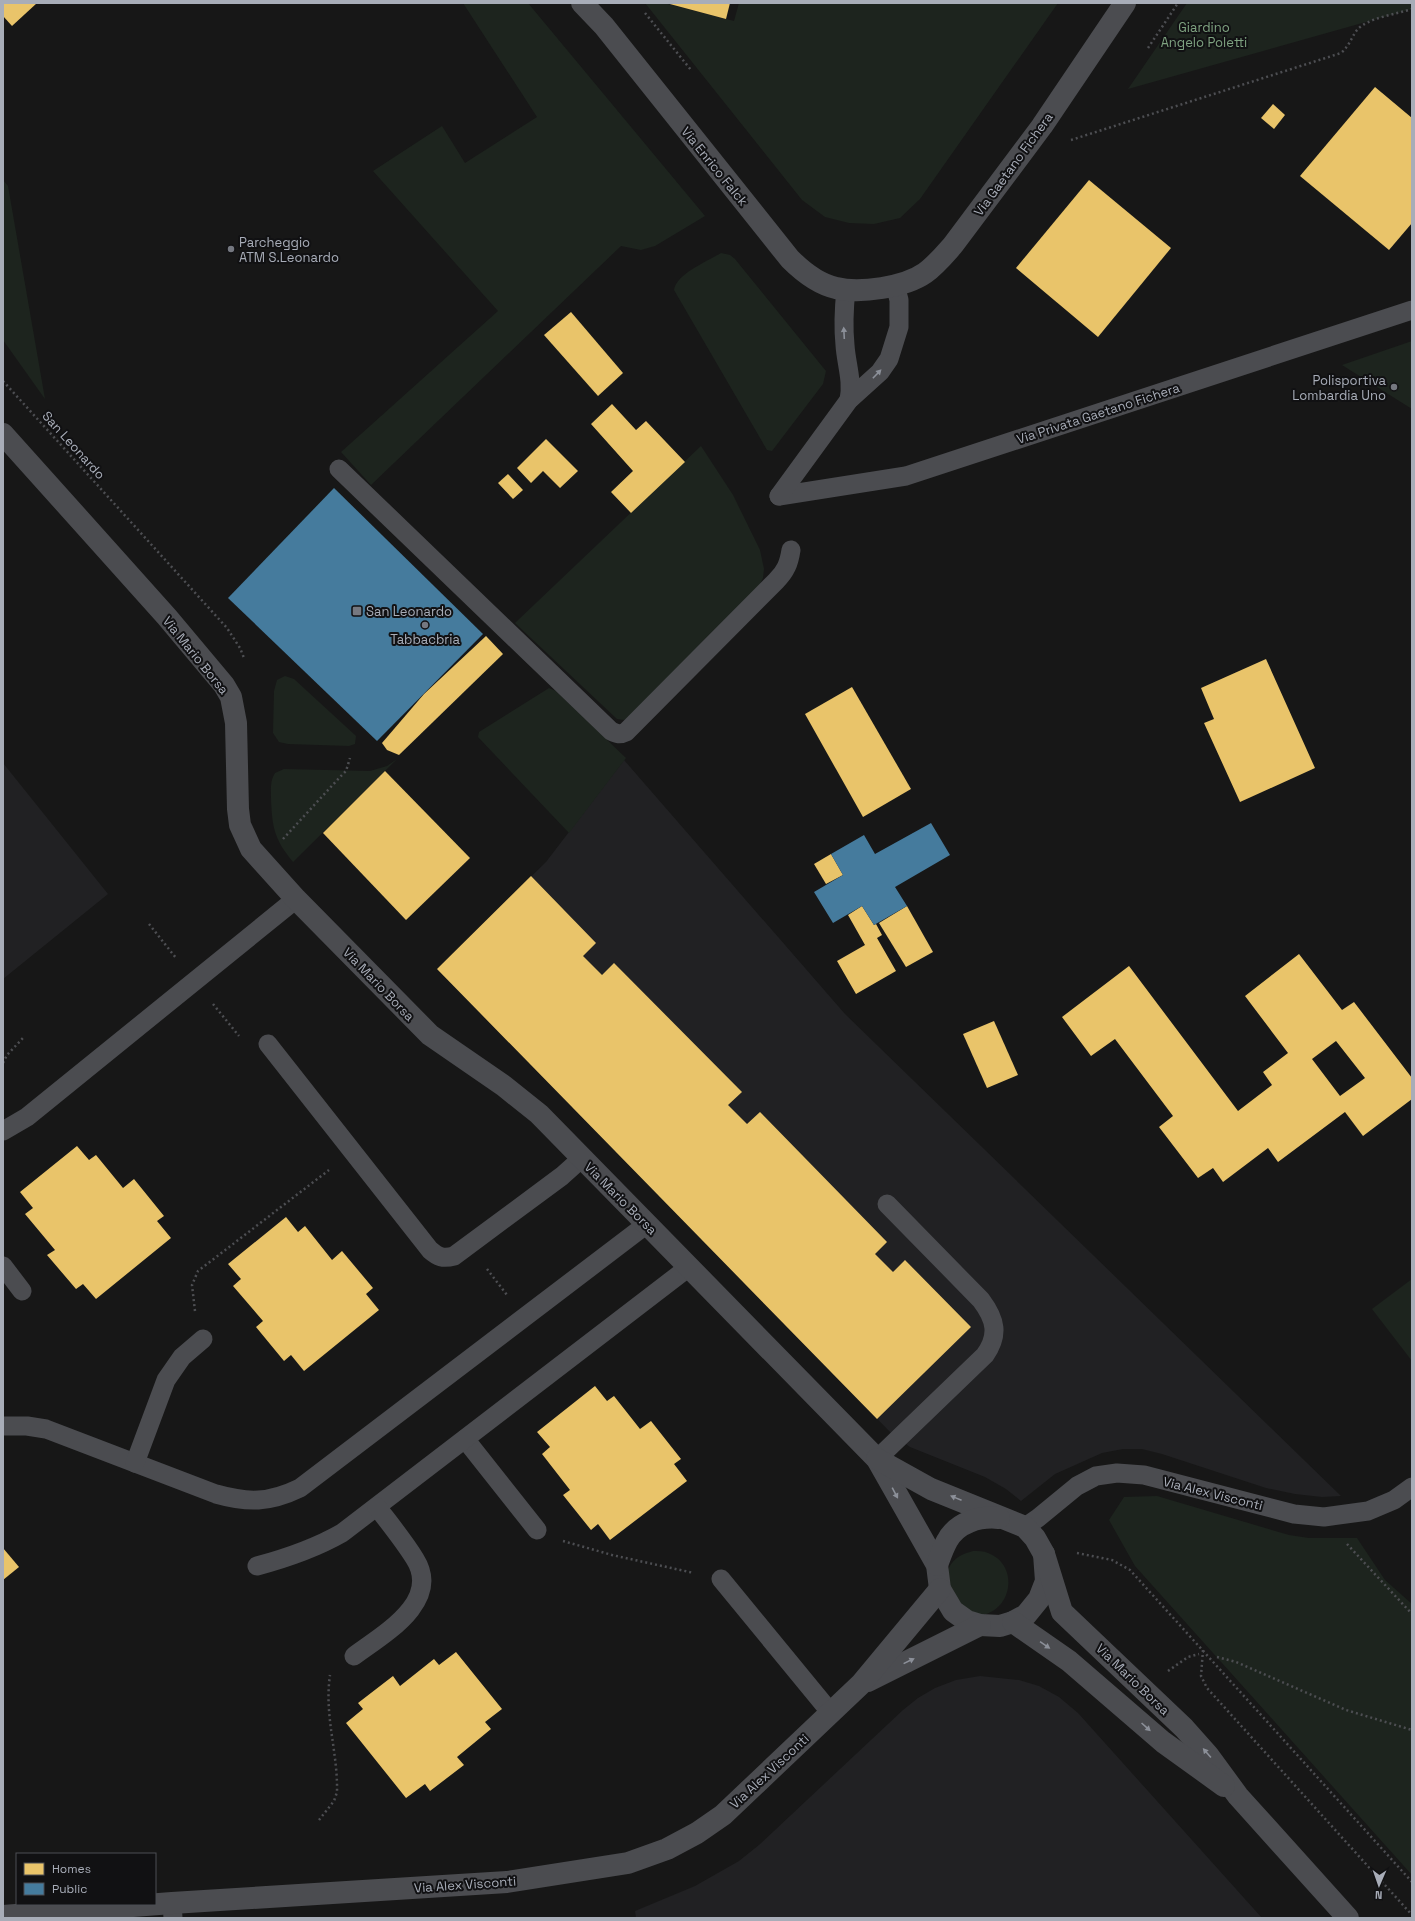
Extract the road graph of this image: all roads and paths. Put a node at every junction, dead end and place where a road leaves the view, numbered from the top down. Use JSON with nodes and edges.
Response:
{"nodes":[{"id":1,"x":582,"y":3,"type":"edge"},
{"id":2,"x":1125,"y":3,"type":"edge"},
{"id":3,"x":1178,"y":3,"type":"edge"},
{"id":4,"x":1412,"y":9,"type":"edge"},
{"id":5,"x":645,"y":13,"type":"dead end"},
{"id":6,"x":1148,"y":48,"type":"dead end"},
{"id":7,"x":691,"y":70,"type":"dead end"},
{"id":8,"x":1065,"y":142,"type":"dead end"},
{"id":9,"x":895,"y":285,"type":"junction"},
{"id":10,"x":872,"y":288,"type":"joint"},
{"id":11,"x":846,"y":289,"type":"junction"},
{"id":12,"x":1412,"y":310,"type":"edge"},
{"id":13,"x":3,"y":381,"type":"edge"},
{"id":14,"x":848,"y":400,"type":"junction"},
{"id":15,"x":3,"y":434,"type":"edge"},
{"id":16,"x":339,"y":469,"type":"dead end"},
{"id":17,"x":791,"y":550,"type":"dead end"},
{"id":18,"x":195,"y":594,"type":"dead end"},
{"id":19,"x":350,"y":758,"type":"dead end"},
{"id":20,"x":281,"y":841,"type":"dead end"},
{"id":21,"x":296,"y":899,"type":"junction"},
{"id":22,"x":23,"y":1038,"type":"dead end"},
{"id":23,"x":268,"y":1044,"type":"dead end"},
{"id":24,"x":3,"y":1063,"type":"edge"},
{"id":25,"x":3,"y":1131,"type":"edge"},
{"id":26,"x":353,"y":1152,"type":"junction"},
{"id":27,"x":582,"y":1158,"type":"junction"},
{"id":28,"x":887,"y":1204,"type":"dead end"},
{"id":29,"x":647,"y":1224,"type":"junction"},
{"id":30,"x":469,"y":1245,"type":"junction"},
{"id":31,"x":3,"y":1266,"type":"edge"},
{"id":32,"x":690,"y":1267,"type":"junction"},
{"id":33,"x":22,"y":1291,"type":"dead end"},
{"id":34,"x":524,"y":1317,"type":"junction"},
{"id":35,"x":203,"y":1339,"type":"joint"},
{"id":36,"x":3,"y":1426,"type":"edge"},
{"id":37,"x":465,"y":1439,"type":"junction"},
{"id":38,"x":877,"y":1459,"type":"junction"},
{"id":39,"x":135,"y":1463,"type":"junction"},
{"id":40,"x":1412,"y":1487,"type":"edge"},
{"id":41,"x":377,"y":1507,"type":"junction"},
{"id":42,"x":1005,"y":1518,"type":"junction"},
{"id":43,"x":1025,"y":1527,"type":"junction"},
{"id":44,"x":537,"y":1530,"type":"joint"},
{"id":45,"x":1343,"y":1540,"type":"dead end"},
{"id":46,"x":1072,"y":1552,"type":"dead end"},
{"id":47,"x":1044,"y":1554,"type":"junction"},
{"id":48,"x":937,"y":1565,"type":"junction"},
{"id":49,"x":257,"y":1566,"type":"dead end"},
{"id":50,"x":722,"y":1579,"type":"joint"},
{"id":51,"x":940,"y":1589,"type":"junction"},
{"id":52,"x":1412,"y":1614,"type":"edge"},
{"id":53,"x":1013,"y":1622,"type":"junction"},
{"id":54,"x":980,"y":1626,"type":"junction"},
{"id":55,"x":1203,"y":1649,"type":"junction"},
{"id":56,"x":1199,"y":1654,"type":"dead end"},
{"id":57,"x":354,"y":1656,"type":"joint"},
{"id":58,"x":1217,"y":1657,"type":"dead end"},
{"id":59,"x":1164,"y":1675,"type":"dead end"},
{"id":60,"x":862,"y":1684,"type":"junction"},
{"id":61,"x":831,"y":1713,"type":"junction"},
{"id":62,"x":1412,"y":1730,"type":"edge"},
{"id":63,"x":1238,"y":1796,"type":"junction"},
{"id":64,"x":318,"y":1820,"type":"dead end"},
{"id":65,"x":1412,"y":1882,"type":"edge"},
{"id":66,"x":173,"y":1910,"type":"edge"},
{"id":67,"x":1412,"y":1915,"type":"edge"},
{"id":68,"x":3,"y":1916,"type":"edge"},
{"id":69,"x":1348,"y":1918,"type":"edge"}],
"edges":[{"from":1,"to":11,"type":"street","name":"Via Enrico Falck"},
{"from":2,"to":9,"type":"street","name":"Via Gaetano Fichera"},
{"from":3,"to":6,"type":"path"},
{"from":4,"to":8,"type":"path"},
{"from":5,"to":7,"type":"path"},
{"from":9,"to":10,"type":"street","name":"Via Gaetano Fichera"},
{"from":14,"to":9,"type":"lane","one_way":true},
{"from":10,"to":11,"type":"street","name":"Via Enrico Falck"},
{"from":14,"to":11,"type":"lane","one_way":true},
{"from":12,"to":14,"type":"lane","name":"Via Privata Gaetano Fichera"},
{"from":13,"to":18,"type":"path","name":"San Leonardo"},
{"from":15,"to":21,"type":"street","name":"Via Mario Borsa"},
{"from":16,"to":17,"type":"lane"},
{"from":19,"to":20,"type":"path"},
{"from":21,"to":25,"type":"lane"},
{"from":21,"to":27,"type":"street","name":"Via Mario Borsa"},
{"from":22,"to":24,"type":"path"},
{"from":23,"to":26,"type":"lane"},
{"from":26,"to":30,"type":"lane"},
{"from":26,"to":35,"type":"path"},
{"from":27,"to":29,"type":"street","name":"Via Mario Borsa"},
{"from":27,"to":30,"type":"lane"},
{"from":28,"to":38,"type":"lane"},
{"from":29,"to":32,"type":"street","name":"Via Mario Borsa"},
{"from":29,"to":34,"type":"lane"},
{"from":30,"to":34,"type":"path"},
{"from":31,"to":33,"type":"lane"},
{"from":32,"to":37,"type":"lane"},
{"from":32,"to":38,"type":"street","name":"Via Mario Borsa"},
{"from":34,"to":39,"type":"lane"},
{"from":35,"to":39,"type":"lane"},
{"from":36,"to":39,"type":"lane"},
{"from":37,"to":41,"type":"lane"},
{"from":37,"to":44,"type":"lane"},
{"from":42,"to":38,"type":"street","name":"Via Mario Borsa","one_way":true},
{"from":38,"to":48,"type":"street","name":"Via Mario Borsa","one_way":true},
{"from":40,"to":43,"type":"lane","name":"Via Alex Visconti"},
{"from":41,"to":49,"type":"lane"},
{"from":41,"to":57,"type":"lane"},
{"from":42,"to":43,"type":"street","name":"Via Mario Borsa"},
{"from":42,"to":48,"type":"street","name":"Via Mario Borsa"},
{"from":43,"to":47,"type":"street","name":"Via Mario Borsa"},
{"from":44,"to":50,"type":"path"},
{"from":45,"to":52,"type":"path"},
{"from":46,"to":55,"type":"path"},
{"from":47,"to":53,"type":"street","name":"Via Mario Borsa"},
{"from":63,"to":47,"type":"street","name":"Via Mario Borsa","one_way":true},
{"from":48,"to":51,"type":"street","name":"Via Mario Borsa"},
{"from":50,"to":61,"type":"lane"},
{"from":51,"to":54,"type":"street","name":"Via Mario Borsa"},
{"from":51,"to":60,"type":"street","name":"Via Alex Visconti"},
{"from":53,"to":54,"type":"street","name":"Via Mario Borsa"},
{"from":53,"to":63,"type":"street","name":"Via Mario Borsa","one_way":true},
{"from":60,"to":54,"type":"street","name":"Via Alex Visconti","one_way":true},
{"from":55,"to":65,"type":"path"},
{"from":55,"to":67,"type":"path"},
{"from":56,"to":59,"type":"path"},
{"from":57,"to":64,"type":"path"},
{"from":58,"to":62,"type":"path"},
{"from":60,"to":61,"type":"street","name":"Via Alex Visconti"},
{"from":61,"to":66,"type":"street","name":"Via Alex Visconti"},
{"from":63,"to":69,"type":"street","name":"Via Mario Borsa"},
{"from":66,"to":68,"type":"street","name":"Via Alex Visconti"}]}
